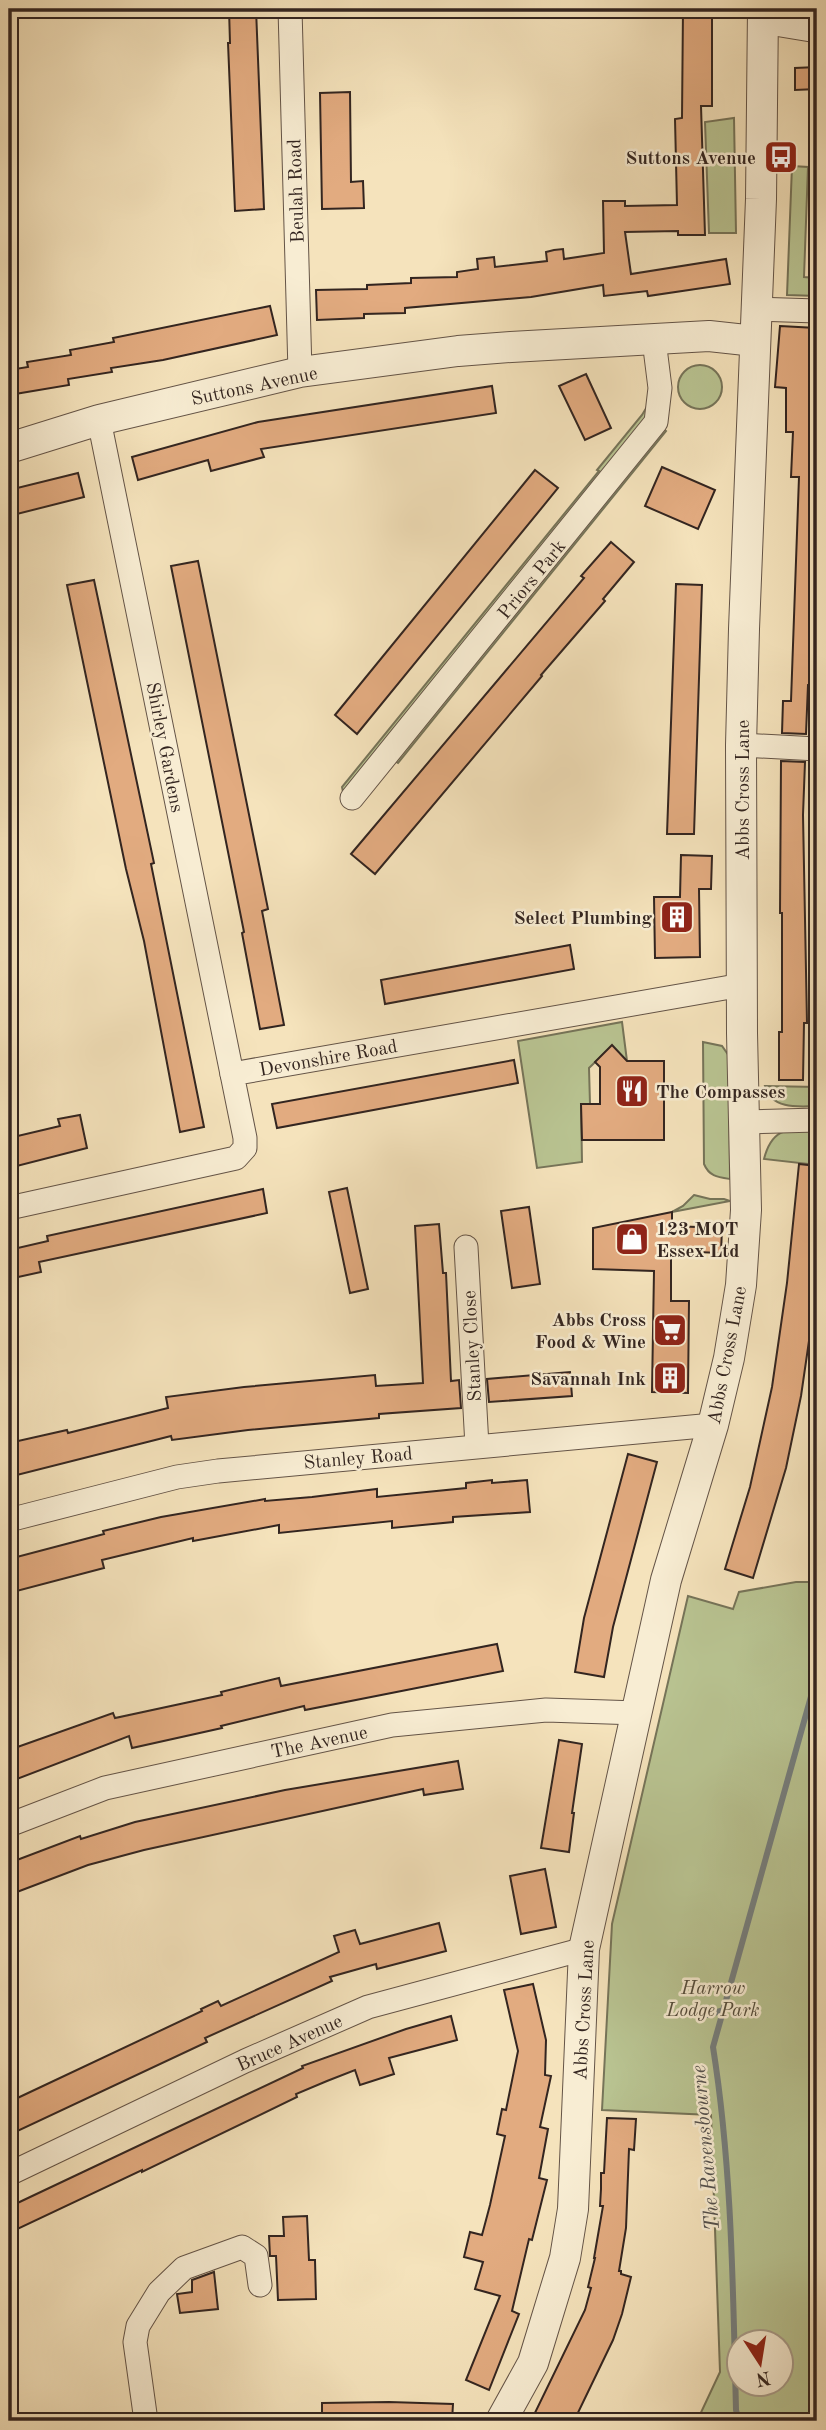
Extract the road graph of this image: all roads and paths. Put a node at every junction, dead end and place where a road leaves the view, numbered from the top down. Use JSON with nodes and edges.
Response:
{"nodes":[{"id":1,"x":290,"y":9,"type":"edge"},
{"id":2,"x":763,"y":15,"type":"edge"},
{"id":3,"x":817,"y":31,"type":"edge"},
{"id":4,"x":757,"y":309,"type":"junction"},
{"id":5,"x":817,"y":311,"type":"edge"},
{"id":6,"x":654,"y":340,"type":"junction"},
{"id":7,"x":755,"y":341,"type":"junction"},
{"id":8,"x":300,"y":372,"type":"junction"},
{"id":9,"x":99,"y":420,"type":"junction"},
{"id":10,"x":9,"y":448,"type":"edge"},
{"id":11,"x":741,"y":745,"type":"junction"},
{"id":12,"x":817,"y":748,"type":"edge"},
{"id":13,"x":352,"y":798,"type":"dead end"},
{"id":14,"x":742,"y":985,"type":"junction"},
{"id":15,"x":232,"y":1074,"type":"junction"},
{"id":16,"x":817,"y":1120,"type":"edge"},
{"id":17,"x":744,"y":1122,"type":"junction"},
{"id":18,"x":9,"y":1208,"type":"edge"},
{"id":19,"x":466,"y":1247,"type":"dead end"},
{"id":20,"x":713,"y":1425,"type":"junction"},
{"id":21,"x":477,"y":1446,"type":"junction"},
{"id":22,"x":9,"y":1520,"type":"edge"},
{"id":23,"x":638,"y":1713,"type":"junction"},
{"id":24,"x":9,"y":1825,"type":"edge"},
{"id":25,"x":584,"y":1949,"type":"junction"},
{"id":26,"x":9,"y":2174,"type":"edge"},
{"id":27,"x":260,"y":2285,"type":"dead end"},
{"id":28,"x":146,"y":2421,"type":"edge"},
{"id":29,"x":501,"y":2421,"type":"edge"}],
"edges":[{"from":1,"to":8,"type":"street","name":"Beulah Road"},
{"from":2,"to":3,"type":"street"},
{"from":2,"to":4,"type":"street","name":"Abbs Cross Lane"},
{"from":4,"to":5,"type":"street"},
{"from":4,"to":7,"type":"street","name":"Abbs Cross Lane"},
{"from":6,"to":7,"type":"street","name":"Suttons Avenue"},
{"from":6,"to":8,"type":"street","name":"Suttons Avenue"},
{"from":6,"to":13,"type":"street","name":"Priors Park"},
{"from":7,"to":11,"type":"street","name":"Abbs Cross Lane"},
{"from":8,"to":9,"type":"street","name":"Suttons Avenue"},
{"from":9,"to":10,"type":"street","name":"Suttons Avenue"},
{"from":9,"to":15,"type":"street","name":"Shirley Gardens"},
{"from":11,"to":12,"type":"street"},
{"from":11,"to":14,"type":"street","name":"Abbs Cross Lane"},
{"from":14,"to":15,"type":"street","name":"Devonshire Road"},
{"from":14,"to":17,"type":"street","name":"Abbs Cross Lane"},
{"from":15,"to":18,"type":"street","name":"Devonshire Road"},
{"from":16,"to":17,"type":"street"},
{"from":17,"to":20,"type":"street","name":"Abbs Cross Lane"},
{"from":19,"to":21,"type":"street","name":"Stanley Close"},
{"from":20,"to":21,"type":"street","name":"Stanley Road"},
{"from":20,"to":23,"type":"street","name":"Abbs Cross Lane"},
{"from":21,"to":22,"type":"street","name":"Stanley Road"},
{"from":23,"to":24,"type":"street","name":"The Avenue"},
{"from":23,"to":25,"type":"street","name":"Abbs Cross Lane"},
{"from":25,"to":26,"type":"street","name":"Bruce Avenue"},
{"from":25,"to":29,"type":"street","name":"Abbs Cross Lane"},
{"from":27,"to":28,"type":"street"}]}
